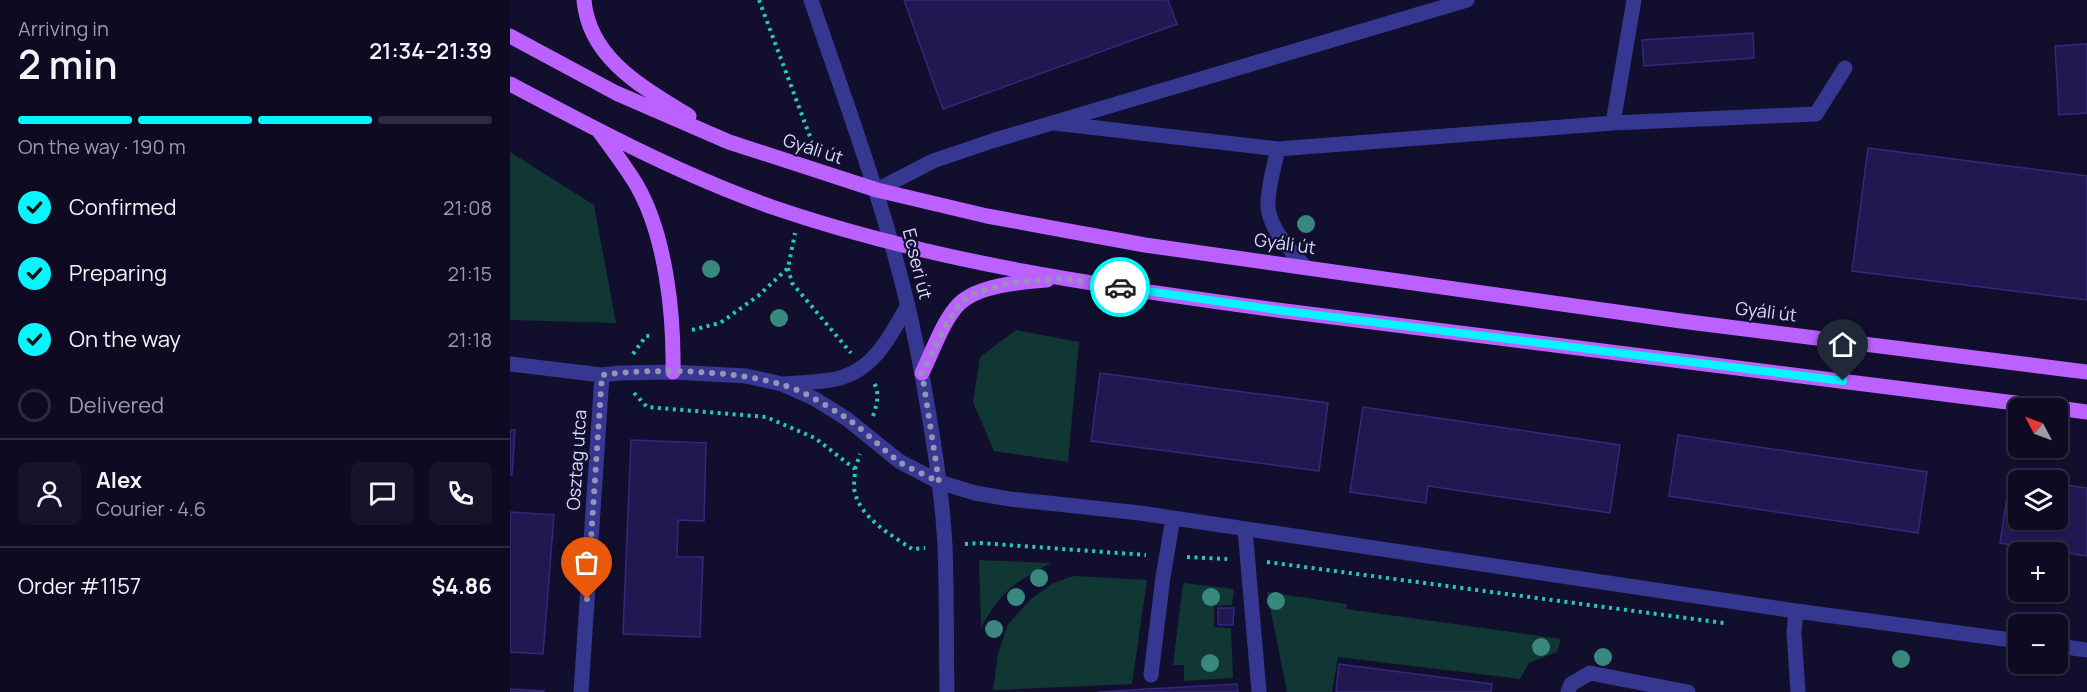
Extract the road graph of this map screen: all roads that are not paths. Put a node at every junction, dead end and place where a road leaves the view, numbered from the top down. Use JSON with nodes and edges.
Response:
{"nodes":[{"id":1,"x":584,"y":0,"type":"edge"},
{"id":2,"x":811,"y":0,"type":"edge"},
{"id":3,"x":1467,"y":0,"type":"edge"},
{"id":4,"x":1634,"y":0,"type":"edge"},
{"id":5,"x":510,"y":36,"type":"edge"},
{"id":6,"x":1845,"y":68,"type":"dead end"},
{"id":7,"x":510,"y":84,"type":"edge"},
{"id":8,"x":1054,"y":123,"type":"junction"},
{"id":9,"x":1613,"y":123,"type":"junction"},
{"id":10,"x":598,"y":129,"type":"junction"},
{"id":11,"x":729,"y":142,"type":"junction"},
{"id":12,"x":1278,"y":149,"type":"junction"},
{"id":13,"x":877,"y":190,"type":"junction"},
{"id":14,"x":892,"y":242,"type":"junction"},
{"id":15,"x":1305,"y":267,"type":"junction"},
{"id":16,"x":1064,"y":278,"type":"junction"},
{"id":17,"x":908,"y":305,"type":"junction"},
{"id":18,"x":510,"y":364,"type":"edge"},
{"id":19,"x":673,"y":372,"type":"junction"},
{"id":20,"x":2087,"y":372,"type":"edge"},
{"id":21,"x":922,"y":373,"type":"junction"},
{"id":22,"x":602,"y":375,"type":"junction"},
{"id":23,"x":782,"y":384,"type":"junction"},
{"id":24,"x":2008,"y":402,"type":"edge"},
{"id":25,"x":2068,"y":409,"type":"edge"},
{"id":26,"x":2087,"y":412,"type":"edge"},
{"id":27,"x":939,"y":482,"type":"junction"},
{"id":28,"x":1173,"y":518,"type":"junction"},
{"id":29,"x":1245,"y":529,"type":"junction"},
{"id":30,"x":1796,"y":611,"type":"junction"},
{"id":31,"x":2008,"y":640,"type":"edge"},
{"id":32,"x":2068,"y":647,"type":"edge"},
{"id":33,"x":2087,"y":650,"type":"edge"},
{"id":34,"x":1150,"y":675,"type":"dead end"},
{"id":35,"x":581,"y":692,"type":"edge"},
{"id":36,"x":947,"y":692,"type":"edge"},
{"id":37,"x":1259,"y":692,"type":"edge"},
{"id":38,"x":1568,"y":692,"type":"edge"},
{"id":39,"x":1688,"y":692,"type":"edge"},
{"id":40,"x":1798,"y":692,"type":"edge"}],
"edges":[{"from":1,"to":11,"type":"main road"},
{"from":2,"to":13,"type":"street","name":"Ecseri út"},
{"from":3,"to":8,"type":"street"},
{"from":4,"to":9,"type":"street"},
{"from":5,"to":11,"type":"main road","name":"Gyáli út"},
{"from":6,"to":9,"type":"street"},
{"from":7,"to":10,"type":"main road"},
{"from":8,"to":12,"type":"street"},
{"from":8,"to":13,"type":"street"},
{"from":9,"to":12,"type":"street"},
{"from":10,"to":14,"type":"main road"},
{"from":10,"to":19,"type":"main road"},
{"from":11,"to":13,"type":"main road","name":"Gyáli út"},
{"from":12,"to":15,"type":"street"},
{"from":13,"to":14,"type":"street","name":"Ecseri út"},
{"from":13,"to":15,"type":"main road","name":"Gyáli út"},
{"from":14,"to":16,"type":"main road"},
{"from":14,"to":17,"type":"street","name":"Ecseri út"},
{"from":15,"to":20,"type":"main road","name":"Gyáli út"},
{"from":16,"to":21,"type":"main road"},
{"from":16,"to":24,"type":"main road"},
{"from":17,"to":21,"type":"street","name":"Ecseri út"},
{"from":17,"to":23,"type":"street"},
{"from":18,"to":22,"type":"street"},
{"from":19,"to":22,"type":"street"},
{"from":19,"to":23,"type":"street"},
{"from":21,"to":27,"type":"street","name":"Ecseri út"},
{"from":22,"to":35,"type":"street","name":"Osztag utca"},
{"from":23,"to":27,"type":"street"},
{"from":25,"to":26,"type":"main road"},
{"from":27,"to":28,"type":"street"},
{"from":27,"to":36,"type":"street","name":"Ecseri út"},
{"from":28,"to":29,"type":"street"},
{"from":28,"to":34,"type":"street"},
{"from":29,"to":30,"type":"street"},
{"from":29,"to":37,"type":"street"},
{"from":30,"to":31,"type":"street"},
{"from":30,"to":40,"type":"street"},
{"from":32,"to":33,"type":"street"},
{"from":38,"to":39,"type":"street"}]}
